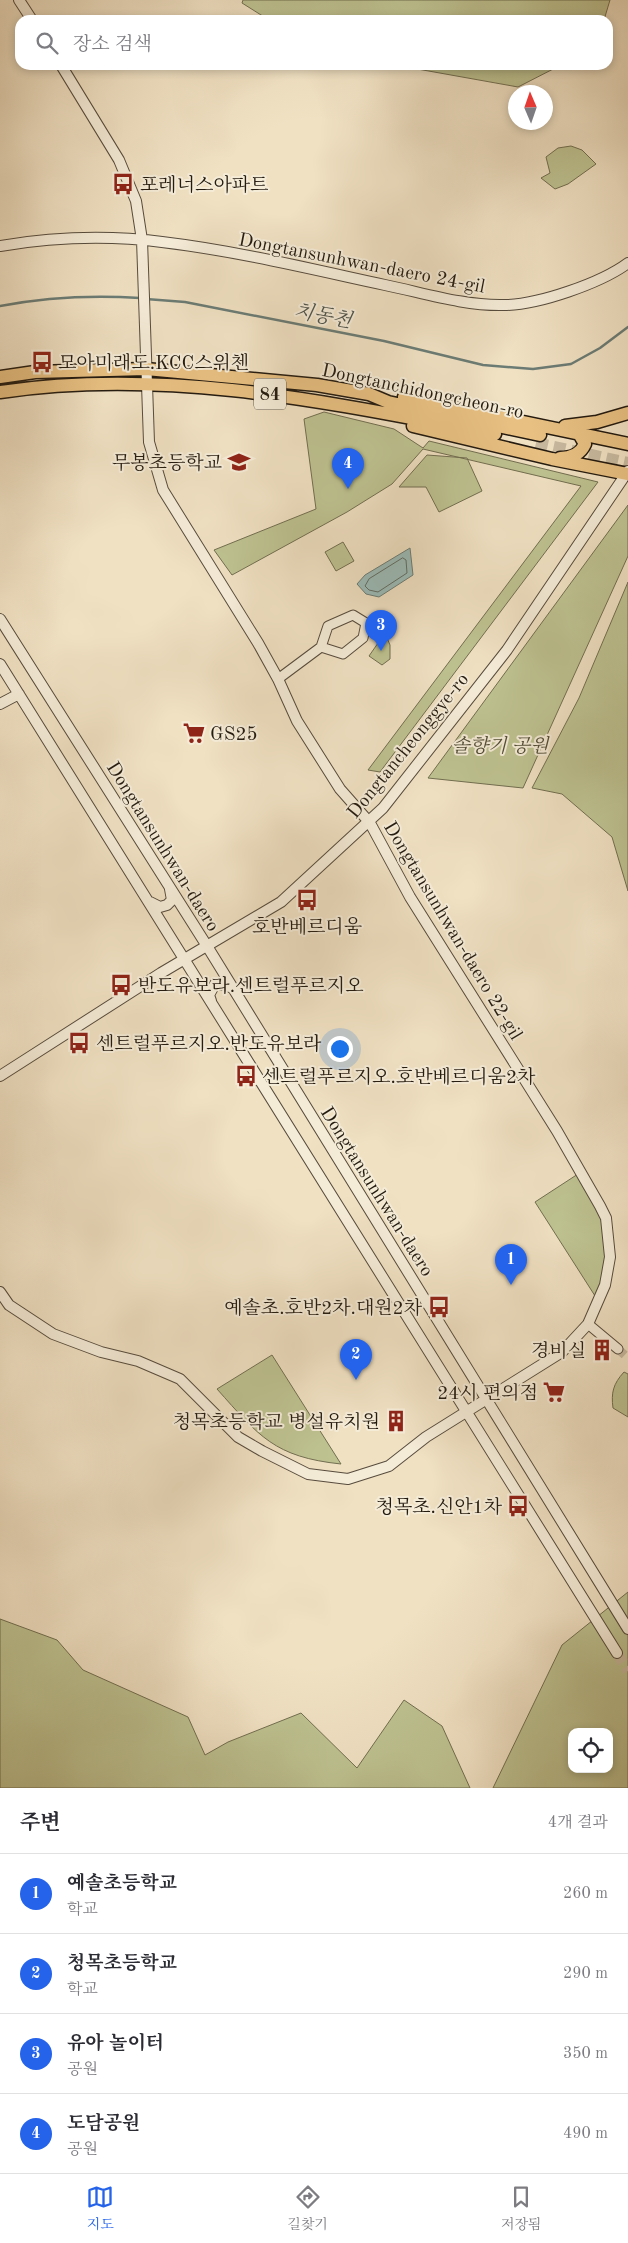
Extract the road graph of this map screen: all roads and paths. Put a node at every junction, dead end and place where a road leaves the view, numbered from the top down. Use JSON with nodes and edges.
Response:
{"nodes":[{"id":1,"x":19,"y":0,"type":"edge"},
{"id":2,"x":29,"y":15,"type":"edge"},
{"id":3,"x":64,"y":70,"type":"edge"},
{"id":4,"x":142,"y":240,"type":"junction"},
{"id":5,"x":0,"y":246,"type":"edge"},
{"id":6,"x":628,"y":263,"type":"edge"},
{"id":7,"x":146,"y":369,"type":"junction"},
{"id":8,"x":0,"y":377,"type":"edge"},
{"id":9,"x":146,"y":384,"type":"junction"},
{"id":10,"x":0,"y":392,"type":"edge"},
{"id":11,"x":366,"y":409,"type":"junction"},
{"id":12,"x":628,"y":413,"type":"edge"},
{"id":13,"x":578,"y":432,"type":"junction"},
{"id":14,"x":540,"y":435,"type":"junction"},
{"id":15,"x":628,"y":444,"type":"edge"},
{"id":16,"x":552,"y":459,"type":"junction"},
{"id":17,"x":627,"y":473,"type":"edge"},
{"id":18,"x":0,"y":619,"type":"edge"},
{"id":19,"x":321,"y":647,"type":"junction"},
{"id":20,"x":0,"y":664,"type":"edge"},
{"id":21,"x":278,"y":679,"type":"junction"},
{"id":22,"x":19,"y":694,"type":"junction"},
{"id":23,"x":0,"y":704,"type":"edge"},
{"id":24,"x":370,"y":823,"type":"junction"},
{"id":25,"x":170,"y":888,"type":"junction"},
{"id":26,"x":147,"y":900,"type":"junction"},
{"id":27,"x":207,"y":946,"type":"junction"},
{"id":28,"x":184,"y":958,"type":"junction"},
{"id":29,"x":233,"y":989,"type":"junction"},
{"id":30,"x":212,"y":1004,"type":"junction"},
{"id":31,"x":0,"y":1076,"type":"edge"},
{"id":32,"x":0,"y":1292,"type":"edge"},
{"id":33,"x":588,"y":1324,"type":"junction"},
{"id":34,"x":618,"y":1349,"type":"tunnel mouth"},
{"id":35,"x":486,"y":1399,"type":"junction"},
{"id":36,"x":466,"y":1412,"type":"junction"},
{"id":37,"x":628,"y":1629,"type":"edge"},
{"id":38,"x":617,"y":1653,"type":"tunnel mouth"}],
"edges":[{"from":1,"to":2,"type":"street"},
{"from":3,"to":4,"type":"street"},
{"from":4,"to":5,"type":"street","name":"Dongtansunhwan-daero 24-gil"},
{"from":4,"to":6,"type":"street","name":"Dongtansunhwan-daero 24-gil"},
{"from":4,"to":7,"type":"street"},
{"from":7,"to":8,"type":"main road","name":"Dongtanchidongcheon-ro","number":"84"},
{"from":7,"to":9,"type":"street","name":"Dongtansunhwan-daero 22-gil"},
{"from":7,"to":14,"type":"main road","name":"Dongtanchidongcheon-ro","number":"84"},
{"from":9,"to":10,"type":"main road","name":"Dongtanchidongcheon-ro","number":"84"},
{"from":9,"to":11,"type":"main road","name":"Dongtanchidongcheon-ro","number":"84"},
{"from":9,"to":21,"type":"street","name":"Dongtansunhwan-daero 22-gil"},
{"from":11,"to":14,"type":"main road","name":"Dongtanchidongcheon-ro","number":"84"},
{"from":11,"to":16,"type":"main road"},
{"from":12,"to":14,"type":"main road"},
{"from":13,"to":14,"type":"main road"},
{"from":13,"to":15,"type":"main road"},
{"from":13,"to":16,"type":"main road"},
{"from":16,"to":17,"type":"main road"},
{"from":17,"to":24,"type":"street","name":"Dongtancheonggye-ro"},
{"from":18,"to":25,"type":"street","name":"Dongtansunhwan-daero"},
{"from":19,"to":19,"type":"street"},
{"from":19,"to":21,"type":"street"},
{"from":20,"to":22,"type":"street"},
{"from":21,"to":24,"type":"street","name":"Dongtansunhwan-daero 22-gil"},
{"from":22,"to":23,"type":"street"},
{"from":22,"to":26,"type":"street"},
{"from":24,"to":27,"type":"street","name":"Dongtancheonggye-ro"},
{"from":24,"to":33,"type":"street","name":"Dongtansunhwan-daero 22-gil"},
{"from":25,"to":26,"type":"street"},
{"from":25,"to":27,"type":"street","name":"Dongtansunhwan-daero"},
{"from":26,"to":28,"type":"street"},
{"from":27,"to":28,"type":"street","name":"Dongtancheonggye-ro"},
{"from":27,"to":29,"type":"street","name":"Dongtansunhwan-daero"},
{"from":28,"to":30,"type":"street"},
{"from":28,"to":31,"type":"street","name":"Dongtancheonggye-ro"},
{"from":29,"to":30,"type":"street"},
{"from":29,"to":35,"type":"street","name":"Dongtansunhwan-daero"},
{"from":30,"to":36,"type":"street"},
{"from":32,"to":36,"type":"street","name":"Dongtansunhwan-daero 22-gil"},
{"from":33,"to":34,"type":"street"},
{"from":33,"to":35,"type":"street","name":"Dongtansunhwan-daero 22-gil"},
{"from":35,"to":36,"type":"street","name":"Dongtansunhwan-daero 22-gil"},
{"from":35,"to":37,"type":"street","name":"Dongtansunhwan-daero"},
{"from":36,"to":38,"type":"street"}]}
